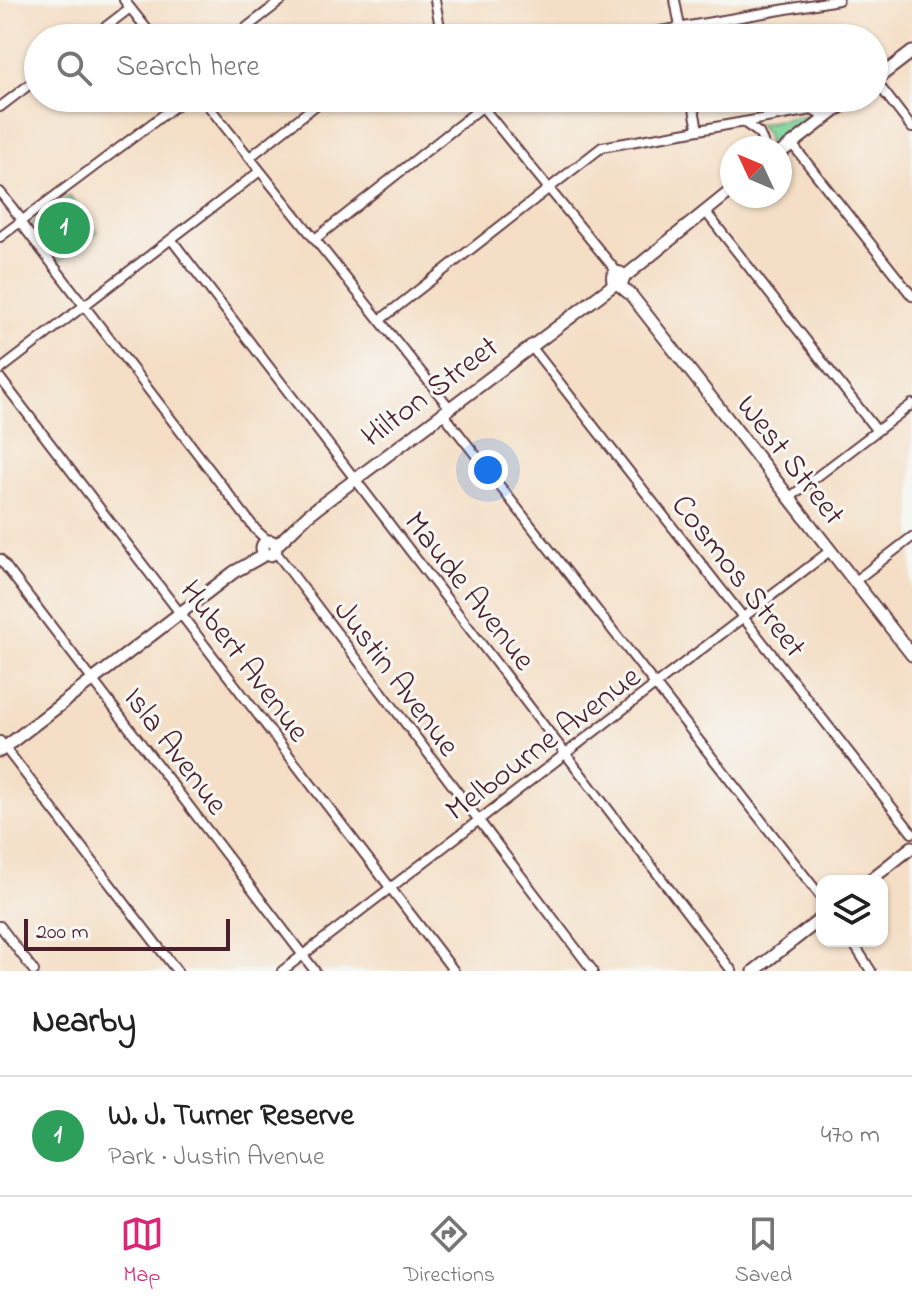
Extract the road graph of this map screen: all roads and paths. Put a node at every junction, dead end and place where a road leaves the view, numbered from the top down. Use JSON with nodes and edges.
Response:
{"nodes":[{"id":1,"x":282,"y":0,"type":"edge"},
{"id":2,"x":435,"y":0,"type":"edge"},
{"id":3,"x":675,"y":0,"type":"edge"},
{"id":4,"x":838,"y":0,"type":"edge"},
{"id":5,"x":127,"y":4,"type":"edge"},
{"id":6,"x":106,"y":24,"type":"edge"},
{"id":7,"x":143,"y":24,"type":"edge"},
{"id":8,"x":251,"y":24,"type":"edge"},
{"id":9,"x":439,"y":24,"type":"edge"},
{"id":10,"x":679,"y":24,"type":"edge"},
{"id":11,"x":703,"y":24,"type":"edge"},
{"id":12,"x":912,"y":52,"type":"edge"},
{"id":13,"x":888,"y":70,"type":"edge"},
{"id":14,"x":24,"y":89,"type":"edge"},
{"id":15,"x":888,"y":98,"type":"edge"},
{"id":16,"x":0,"y":107,"type":"edge"},
{"id":17,"x":167,"y":112,"type":"edge"},
{"id":18,"x":213,"y":112,"type":"edge"},
{"id":19,"x":307,"y":112,"type":"edge"},
{"id":20,"x":476,"y":112,"type":"edge"},
{"id":21,"x":486,"y":112,"type":"edge"},
{"id":22,"x":695,"y":112,"type":"edge"},
{"id":23,"x":800,"y":112,"type":"edge"},
{"id":24,"x":816,"y":112,"type":"edge"},
{"id":25,"x":834,"y":112,"type":"edge"},
{"id":26,"x":826,"y":118,"type":"junction"},
{"id":27,"x":742,"y":122,"type":"junction"},
{"id":28,"x":912,"y":128,"type":"edge"},
{"id":29,"x":698,"y":130,"type":"junction"},
{"id":30,"x":760,"y":136,"type":"edge"},
{"id":31,"x":792,"y":144,"type":"joint"},
{"id":32,"x":250,"y":157,"type":"junction"},
{"id":33,"x":260,"y":171,"type":"junction"},
{"id":34,"x":547,"y":189,"type":"junction"},
{"id":35,"x":0,"y":192,"type":"edge"},
{"id":36,"x":720,"y":199,"type":"edge"},
{"id":37,"x":705,"y":211,"type":"junction"},
{"id":38,"x":21,"y":221,"type":"junction"},
{"id":39,"x":0,"y":237,"type":"edge"},
{"id":40,"x":171,"y":239,"type":"junction"},
{"id":41,"x":315,"y":239,"type":"junction"},
{"id":42,"x":618,"y":278,"type":"junction"},
{"id":43,"x":912,"y":296,"type":"edge"},
{"id":44,"x":84,"y":306,"type":"junction"},
{"id":45,"x":380,"y":320,"type":"junction"},
{"id":46,"x":530,"y":345,"type":"junction"},
{"id":47,"x":0,"y":370,"type":"edge"},
{"id":48,"x":0,"y":378,"type":"edge"},
{"id":49,"x":912,"y":404,"type":"edge"},
{"id":50,"x":446,"y":410,"type":"junction"},
{"id":51,"x":877,"y":431,"type":"junction"},
{"id":52,"x":355,"y":479,"type":"junction"},
{"id":53,"x":789,"y":498,"type":"junction"},
{"id":54,"x":912,"y":537,"type":"edge"},
{"id":55,"x":269,"y":548,"type":"junction"},
{"id":56,"x":831,"y":550,"type":"junction"},
{"id":57,"x":0,"y":559,"type":"edge"},
{"id":58,"x":855,"y":581,"type":"junction"},
{"id":59,"x":180,"y":613,"type":"junction"},
{"id":60,"x":743,"y":618,"type":"junction"},
{"id":61,"x":912,"y":655,"type":"edge"},
{"id":62,"x":93,"y":680,"type":"junction"},
{"id":63,"x":655,"y":685,"type":"junction"},
{"id":64,"x":2,"y":746,"type":"edge"},
{"id":65,"x":566,"y":754,"type":"junction"},
{"id":66,"x":478,"y":821,"type":"junction"},
{"id":67,"x":912,"y":833,"type":"edge"},
{"id":68,"x":912,"y":847,"type":"edge"},
{"id":69,"x":877,"y":875,"type":"edge"},
{"id":70,"x":390,"y":887,"type":"junction"},
{"id":71,"x":816,"y":890,"type":"edge"},
{"id":72,"x":816,"y":923,"type":"edge"},
{"id":73,"x":0,"y":926,"type":"edge"},
{"id":74,"x":856,"y":947,"type":"edge"},
{"id":75,"x":303,"y":955,"type":"junction"},
{"id":76,"x":34,"y":971,"type":"edge"},
{"id":77,"x":177,"y":971,"type":"edge"},
{"id":78,"x":282,"y":971,"type":"edge"},
{"id":79,"x":315,"y":971,"type":"edge"},
{"id":80,"x":454,"y":971,"type":"edge"},
{"id":81,"x":593,"y":971,"type":"edge"},
{"id":82,"x":732,"y":971,"type":"edge"},
{"id":83,"x":754,"y":971,"type":"edge"},
{"id":84,"x":871,"y":971,"type":"edge"}],
"edges":[{"from":1,"to":8,"type":"street"},
{"from":2,"to":9,"type":"street"},
{"from":3,"to":10,"type":"street"},
{"from":4,"to":11,"type":"street"},
{"from":5,"to":6,"type":"street"},
{"from":5,"to":7,"type":"street"},
{"from":12,"to":13,"type":"street"},
{"from":14,"to":16,"type":"street"},
{"from":15,"to":28,"type":"street"},
{"from":17,"to":38,"type":"street"},
{"from":18,"to":32,"type":"street"},
{"from":19,"to":32,"type":"street"},
{"from":20,"to":41,"type":"street"},
{"from":21,"to":34,"type":"street","name":"West Street"},
{"from":22,"to":29,"type":"street"},
{"from":23,"to":27,"type":"street"},
{"from":24,"to":26,"type":"street"},
{"from":25,"to":26,"type":"street"},
{"from":26,"to":31,"type":"street"},
{"from":27,"to":29,"type":"street"},
{"from":27,"to":30,"type":"street"},
{"from":29,"to":34,"type":"street"},
{"from":31,"to":43,"type":"street"},
{"from":32,"to":33,"type":"street"},
{"from":33,"to":40,"type":"street"},
{"from":33,"to":41,"type":"street"},
{"from":34,"to":42,"type":"street","name":"West Street"},
{"from":34,"to":45,"type":"street"},
{"from":35,"to":38,"type":"street","name":"Justin Avenue"},
{"from":36,"to":37,"type":"street","name":"Hilton Street"},
{"from":37,"to":42,"type":"street","name":"Hilton Street"},
{"from":37,"to":51,"type":"street"},
{"from":38,"to":39,"type":"street"},
{"from":38,"to":44,"type":"street","name":"Justin Avenue"},
{"from":40,"to":44,"type":"street"},
{"from":40,"to":52,"type":"street","name":"Maude Avenue"},
{"from":41,"to":45,"type":"street"},
{"from":42,"to":46,"type":"street","name":"Hilton Street"},
{"from":42,"to":53,"type":"street","name":"West Street"},
{"from":44,"to":47,"type":"street"},
{"from":44,"to":55,"type":"street","name":"Justin Avenue"},
{"from":45,"to":50,"type":"street"},
{"from":46,"to":50,"type":"street","name":"Hilton Street"},
{"from":46,"to":60,"type":"street","name":"Cosmos Street"},
{"from":48,"to":59,"type":"street","name":"Hubert Avenue"},
{"from":49,"to":51,"type":"street"},
{"from":50,"to":52,"type":"street","name":"Hilton Street"},
{"from":50,"to":63,"type":"street"},
{"from":51,"to":53,"type":"street"},
{"from":52,"to":55,"type":"street","name":"Hilton Street"},
{"from":52,"to":65,"type":"street","name":"Maude Avenue"},
{"from":53,"to":56,"type":"street","name":"West Street"},
{"from":54,"to":58,"type":"street"},
{"from":55,"to":59,"type":"street","name":"Hilton Street"},
{"from":55,"to":66,"type":"street","name":"Justin Avenue"},
{"from":56,"to":58,"type":"street","name":"West Street"},
{"from":56,"to":60,"type":"street","name":"Melbourne Avenue"},
{"from":57,"to":62,"type":"street","name":"Isla Avenue"},
{"from":58,"to":61,"type":"street","name":"West Street"},
{"from":59,"to":62,"type":"street","name":"Hilton Street"},
{"from":59,"to":70,"type":"street","name":"Hubert Avenue"},
{"from":60,"to":63,"type":"street","name":"Melbourne Avenue"},
{"from":60,"to":67,"type":"street","name":"Cosmos Street"},
{"from":62,"to":64,"type":"street","name":"Hilton Street"},
{"from":62,"to":75,"type":"street","name":"Isla Avenue"},
{"from":63,"to":65,"type":"street","name":"Melbourne Avenue"},
{"from":63,"to":71,"type":"street"},
{"from":64,"to":77,"type":"street"},
{"from":65,"to":66,"type":"street","name":"Melbourne Avenue"},
{"from":65,"to":82,"type":"street","name":"Maude Avenue"},
{"from":66,"to":70,"type":"street","name":"Melbourne Avenue"},
{"from":66,"to":81,"type":"street","name":"Justin Avenue"},
{"from":68,"to":69,"type":"street"},
{"from":70,"to":75,"type":"street","name":"Melbourne Avenue"},
{"from":70,"to":80,"type":"street","name":"Hubert Avenue"},
{"from":72,"to":83,"type":"street"},
{"from":73,"to":76,"type":"street"},
{"from":74,"to":84,"type":"street"},
{"from":75,"to":78,"type":"street","name":"Melbourne Avenue"},
{"from":75,"to":79,"type":"street","name":"Isla Avenue"}]}
